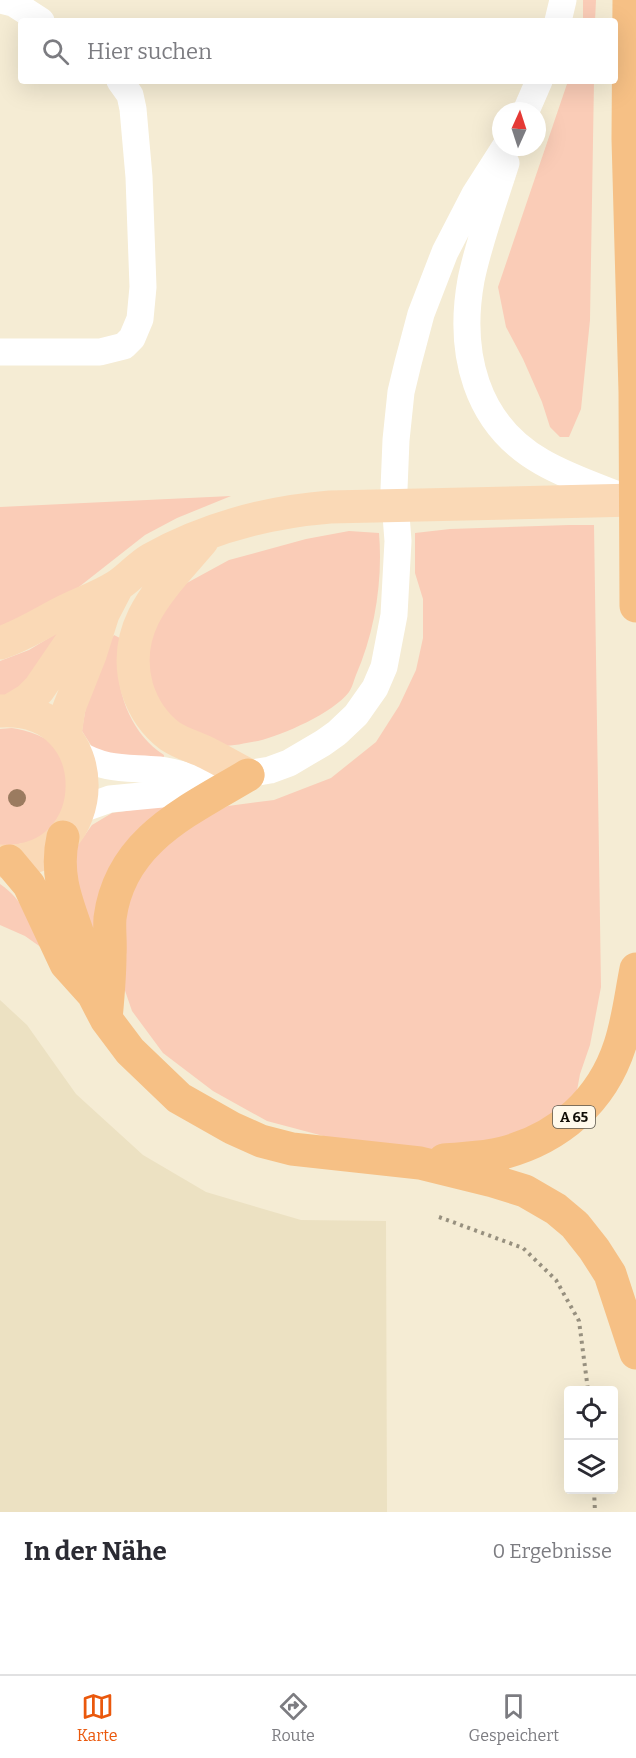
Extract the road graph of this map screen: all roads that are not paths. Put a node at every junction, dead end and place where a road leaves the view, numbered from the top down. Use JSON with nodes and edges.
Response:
{"nodes":[{"id":1,"x":0,"y":0,"type":"edge"},
{"id":2,"x":563,"y":0,"type":"edge"},
{"id":3,"x":629,"y":0,"type":"edge"},
{"id":4,"x":36,"y":18,"type":"edge"},
{"id":5,"x":559,"y":18,"type":"edge"},
{"id":6,"x":122,"y":84,"type":"edge"},
{"id":7,"x":538,"y":84,"type":"edge"},
{"id":8,"x":530,"y":102,"type":"edge"},
{"id":9,"x":499,"y":156,"type":"edge"},
{"id":10,"x":507,"y":156,"type":"edge"},
{"id":11,"x":0,"y":352,"type":"edge"},
{"id":12,"x":579,"y":490,"type":"junction"},
{"id":13,"x":633,"y":500,"type":"edge"},
{"id":14,"x":209,"y":533,"type":"junction"},
{"id":15,"x":110,"y":600,"type":"junction"},
{"id":16,"x":636,"y":606,"type":"edge"},
{"id":17,"x":0,"y":643,"type":"edge"},
{"id":18,"x":5,"y":710,"type":"edge"},
{"id":19,"x":71,"y":744,"type":"junction"},
{"id":20,"x":248,"y":775,"type":"junction"},
{"id":21,"x":205,"y":781,"type":"junction"},
{"id":22,"x":71,"y":824,"type":"junction"},
{"id":23,"x":4,"y":861,"type":"edge"},
{"id":24,"x":636,"y":969,"type":"edge"},
{"id":25,"x":100,"y":1007,"type":"junction"},
{"id":26,"x":420,"y":1163,"type":"junction"},
{"id":27,"x":636,"y":1353,"type":"edge"}],
"edges":[{"from":1,"to":4,"type":"street"},
{"from":2,"to":5,"type":"street"},
{"from":3,"to":16,"type":"highway"},
{"from":6,"to":11,"type":"street"},
{"from":7,"to":8,"type":"street"},
{"from":9,"to":20,"type":"street"},
{"from":10,"to":12,"type":"street"},
{"from":12,"to":13,"type":"main road"},
{"from":12,"to":14,"type":"main road"},
{"from":14,"to":15,"type":"main road"},
{"from":14,"to":20,"type":"main road"},
{"from":15,"to":17,"type":"main road"},
{"from":15,"to":18,"type":"main road"},
{"from":15,"to":19,"type":"main road"},
{"from":18,"to":19,"type":"main road"},
{"from":19,"to":21,"type":"street"},
{"from":19,"to":22,"type":"main road"},
{"from":20,"to":21,"type":"street"},
{"from":20,"to":25,"type":"highway"},
{"from":21,"to":22,"type":"street"},
{"from":22,"to":23,"type":"main road"},
{"from":22,"to":25,"type":"highway"},
{"from":23,"to":25,"type":"highway","number":"A 65"},
{"from":24,"to":26,"type":"highway","number":"A 65"},
{"from":25,"to":26,"type":"highway","number":"A 65"},
{"from":26,"to":27,"type":"highway","number":"A 65"}]}
